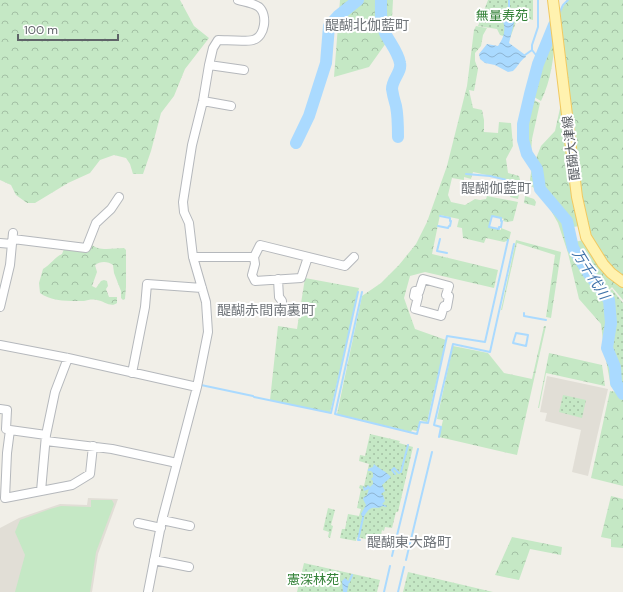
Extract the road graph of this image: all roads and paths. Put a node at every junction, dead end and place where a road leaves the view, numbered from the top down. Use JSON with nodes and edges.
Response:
{"nodes":[{"id":1,"x":238,"y":0,"type":"edge"},
{"id":2,"x":553,"y":0,"type":"edge"},
{"id":3,"x":209,"y":64,"type":"junction"},
{"id":4,"x":244,"y":70,"type":"dead end"},
{"id":5,"x":203,"y":101,"type":"junction"},
{"id":6,"x":231,"y":106,"type":"dead end"},
{"id":7,"x":119,"y":197,"type":"dead end"},
{"id":8,"x":13,"y":239,"type":"junction"},
{"id":9,"x":0,"y":243,"type":"edge"},
{"id":10,"x":193,"y":257,"type":"junction"},
{"id":11,"x":254,"y":257,"type":"junction"},
{"id":12,"x":308,"y":257,"type":"junction"},
{"id":13,"x":354,"y":257,"type":"dead end"},
{"id":14,"x":278,"y":279,"type":"junction"},
{"id":15,"x":623,"y":282,"type":"edge"},
{"id":16,"x":449,"y":286,"type":"joint"},
{"id":17,"x":202,"y":288,"type":"junction"},
{"id":18,"x":0,"y":307,"type":"edge"},
{"id":19,"x":282,"y":309,"type":"dead end"},
{"id":20,"x":0,"y":344,"type":"edge"},
{"id":21,"x":68,"y":358,"type":"junction"},
{"id":22,"x":132,"y":373,"type":"junction"},
{"id":23,"x":196,"y":387,"type":"junction"},
{"id":24,"x":0,"y":409,"type":"edge"},
{"id":25,"x":5,"y":429,"type":"edge"},
{"id":26,"x":46,"y":438,"type":"junction"},
{"id":27,"x":93,"y":446,"type":"junction"},
{"id":28,"x":178,"y":463,"type":"junction"},
{"id":29,"x":41,"y":491,"type":"junction"},
{"id":30,"x":138,"y":523,"type":"dead end"},
{"id":31,"x":161,"y":524,"type":"junction"},
{"id":32,"x":190,"y":526,"type":"dead end"},
{"id":33,"x":154,"y":560,"type":"junction"},
{"id":34,"x":189,"y":566,"type":"dead end"},
{"id":35,"x":148,"y":592,"type":"edge"}],
"edges":[{"from":1,"to":3,"type":"street"},
{"from":2,"to":15,"type":"main road","name":"醍醐大津線"},
{"from":3,"to":4,"type":"street"},
{"from":3,"to":5,"type":"street"},
{"from":5,"to":6,"type":"street"},
{"from":5,"to":10,"type":"street"},
{"from":7,"to":8,"type":"street"},
{"from":8,"to":9,"type":"street"},
{"from":8,"to":18,"type":"street"},
{"from":10,"to":11,"type":"street"},
{"from":10,"to":17,"type":"street"},
{"from":11,"to":12,"type":"street"},
{"from":11,"to":14,"type":"street"},
{"from":12,"to":13,"type":"street"},
{"from":12,"to":14,"type":"street"},
{"from":14,"to":19,"type":"street"},
{"from":16,"to":16,"type":"street"},
{"from":17,"to":22,"type":"street"},
{"from":17,"to":23,"type":"street"},
{"from":20,"to":21,"type":"street"},
{"from":21,"to":22,"type":"street"},
{"from":21,"to":26,"type":"street"},
{"from":22,"to":23,"type":"street"},
{"from":23,"to":28,"type":"street"},
{"from":24,"to":25,"type":"street"},
{"from":25,"to":26,"type":"street"},
{"from":25,"to":29,"type":"street"},
{"from":26,"to":27,"type":"street"},
{"from":26,"to":29,"type":"street"},
{"from":27,"to":28,"type":"street"},
{"from":27,"to":29,"type":"street"},
{"from":28,"to":31,"type":"street"},
{"from":30,"to":31,"type":"street"},
{"from":31,"to":32,"type":"street"},
{"from":31,"to":33,"type":"street"},
{"from":33,"to":34,"type":"street"},
{"from":33,"to":35,"type":"street"}]}
